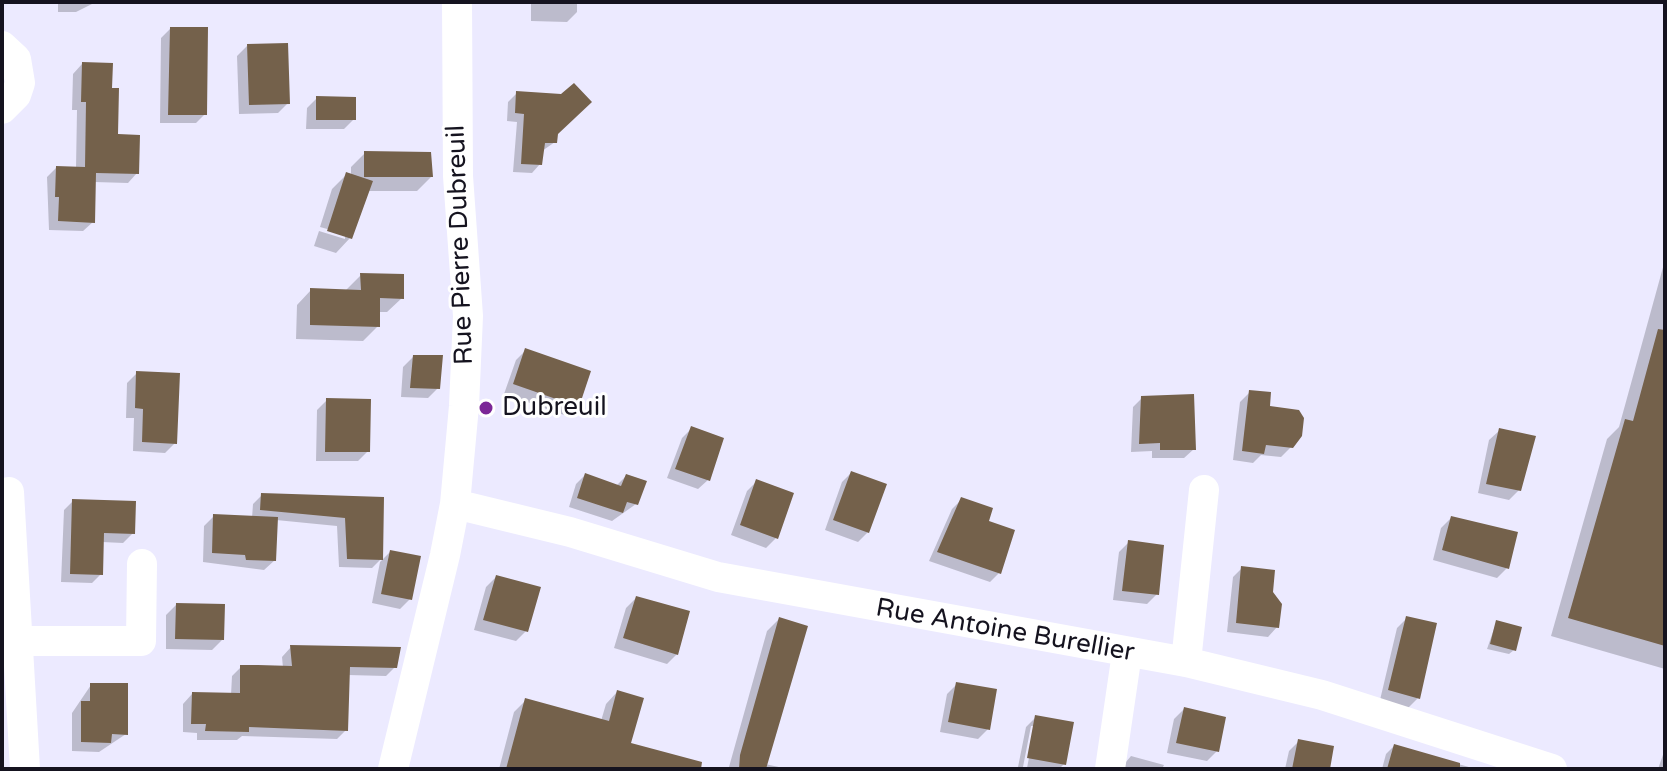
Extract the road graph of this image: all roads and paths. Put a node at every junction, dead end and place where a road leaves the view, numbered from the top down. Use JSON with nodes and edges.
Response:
{"nodes":[{"id":1,"x":457,"y":2,"type":"edge"},
{"id":2,"x":2,"y":46,"type":"edge"},
{"id":3,"x":2,"y":109,"type":"edge"},
{"id":4,"x":1204,"y":490,"type":"dead end"},
{"id":5,"x":9,"y":492,"type":"dead end"},
{"id":6,"x":455,"y":504,"type":"junction"},
{"id":7,"x":142,"y":564,"type":"dead end"},
{"id":8,"x":17,"y":641,"type":"junction"},
{"id":9,"x":1127,"y":653,"type":"junction"},
{"id":10,"x":1186,"y":662,"type":"junction"},
{"id":11,"x":25,"y":769,"type":"edge"},
{"id":12,"x":393,"y":769,"type":"edge"},
{"id":13,"x":1110,"y":769,"type":"edge"},
{"id":14,"x":1552,"y":769,"type":"edge"}],
"edges":[{"from":1,"to":6,"type":"street","name":"Rue Pierre Dubreuil"},
{"from":2,"to":3,"type":"street"},
{"from":4,"to":10,"type":"street"},
{"from":5,"to":8,"type":"street"},
{"from":6,"to":9,"type":"street","name":"Rue Antoine Burellier"},
{"from":6,"to":12,"type":"street","name":"Rue Pierre Dubreuil"},
{"from":7,"to":8,"type":"street"},
{"from":8,"to":11,"type":"street"},
{"from":9,"to":10,"type":"street","name":"Rue Antoine Burellier"},
{"from":9,"to":13,"type":"street"},
{"from":10,"to":14,"type":"street","name":"Rue Antoine Burellier"}]}
